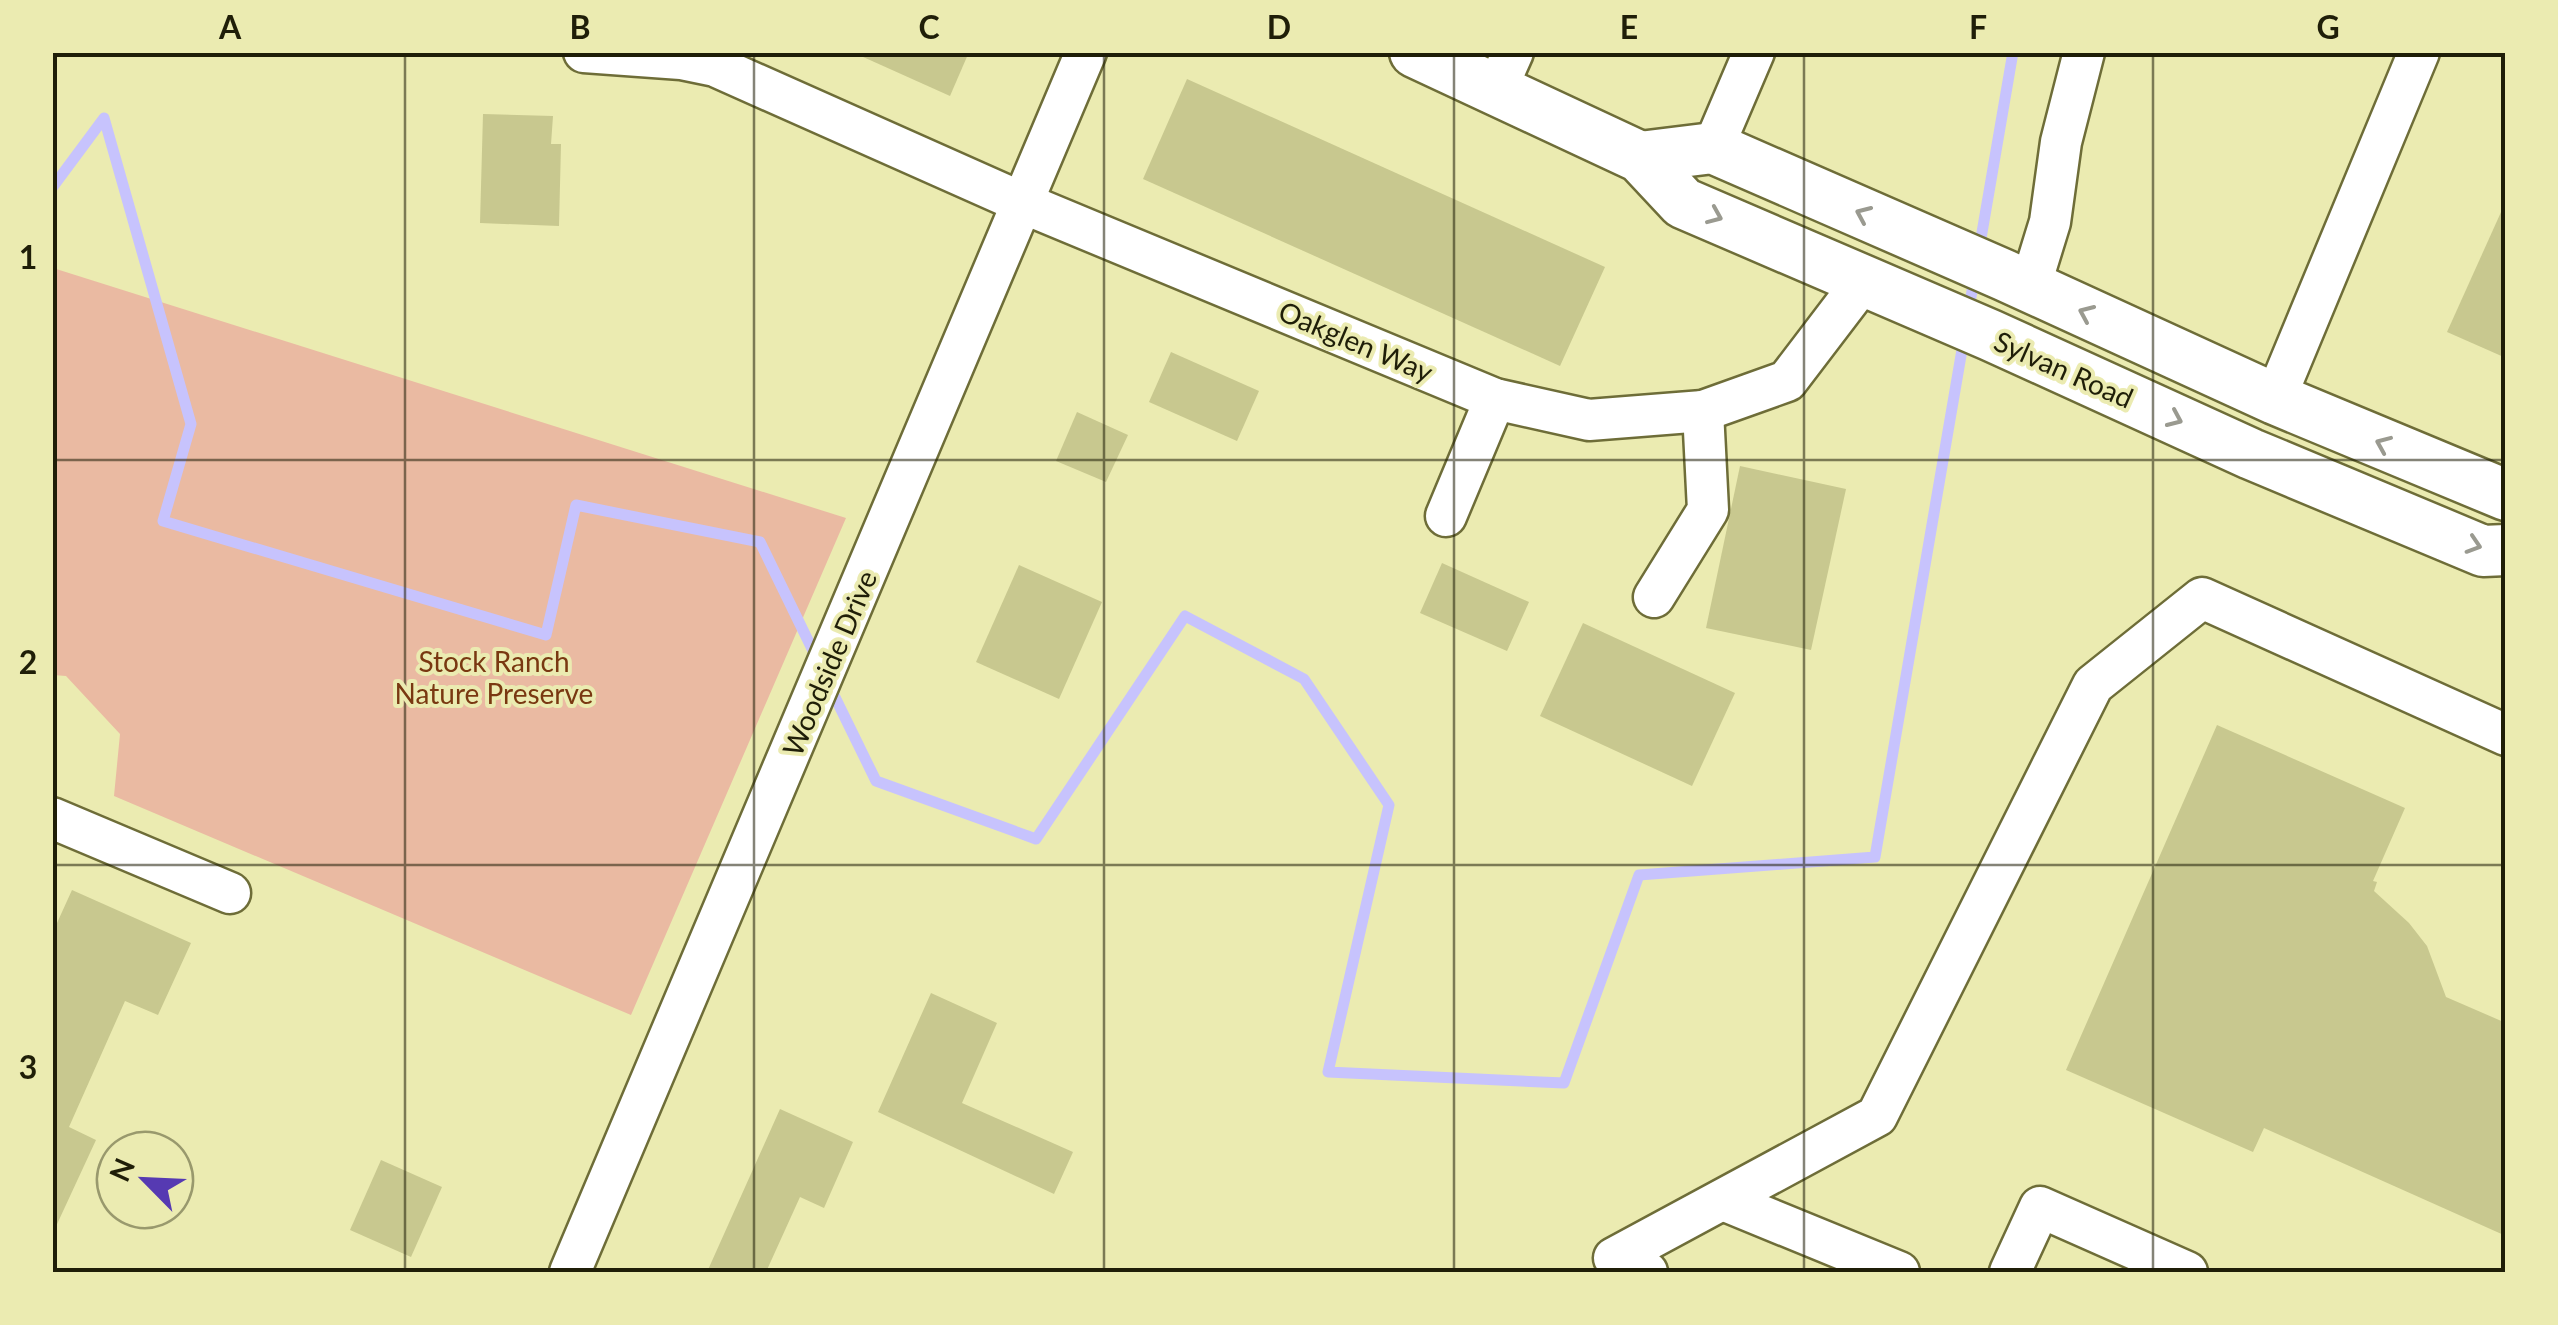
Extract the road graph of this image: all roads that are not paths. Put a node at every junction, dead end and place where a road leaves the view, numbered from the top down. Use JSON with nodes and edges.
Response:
{"nodes":[{"id":1,"x":1086,"y":52,"type":"edge"},
{"id":2,"x":1415,"y":52,"type":"edge"},
{"id":3,"x":1754,"y":52,"type":"edge"},
{"id":4,"x":2084,"y":52,"type":"edge"},
{"id":5,"x":2419,"y":52,"type":"edge"},
{"id":6,"x":585,"y":53,"type":"edge"},
{"id":7,"x":1505,"y":70,"type":"edge"},
{"id":8,"x":1712,"y":148,"type":"junction"},
{"id":9,"x":1640,"y":157,"type":"junction"},
{"id":10,"x":1023,"y":203,"type":"junction"},
{"id":11,"x":1864,"y":280,"type":"junction"},
{"id":12,"x":2017,"y":281,"type":"junction"},
{"id":13,"x":1495,"y":399,"type":"junction"},
{"id":14,"x":2275,"y":399,"type":"junction"},
{"id":15,"x":1702,"y":411,"type":"junction"},
{"id":16,"x":2506,"y":495,"type":"edge"},
{"id":17,"x":1446,"y":516,"type":"dead end"},
{"id":18,"x":2506,"y":550,"type":"edge"},
{"id":19,"x":1654,"y":597,"type":"dead end"},
{"id":20,"x":2506,"y":735,"type":"edge"},
{"id":21,"x":52,"y":818,"type":"edge"},
{"id":22,"x":230,"y":893,"type":"dead end"},
{"id":23,"x":1724,"y":1200,"type":"junction"},
{"id":24,"x":570,"y":1272,"type":"edge"},
{"id":25,"x":1646,"y":1272,"type":"edge"},
{"id":26,"x":1899,"y":1272,"type":"edge"},
{"id":27,"x":2010,"y":1272,"type":"edge"},
{"id":28,"x":2187,"y":1272,"type":"edge"}],
"edges":[{"from":1,"to":10,"type":"street","name":"Woodside Drive"},
{"from":2,"to":7,"type":"main road","name":"Sylvan Road"},
{"from":3,"to":8,"type":"street"},
{"from":4,"to":12,"type":"street"},
{"from":5,"to":14,"type":"street"},
{"from":6,"to":10,"type":"street","name":"Oakglen Way"},
{"from":7,"to":9,"type":"main road","name":"Sylvan Road"},
{"from":8,"to":9,"type":"main road"},
{"from":12,"to":8,"type":"main road","one_way":true},
{"from":9,"to":11,"type":"main road","name":"Sylvan Road","one_way":true},
{"from":10,"to":13,"type":"street","name":"Oakglen Way"},
{"from":10,"to":24,"type":"street","name":"Woodside Drive"},
{"from":11,"to":15,"type":"street","name":"Oakglen Way"},
{"from":11,"to":18,"type":"main road","name":"Sylvan Road","one_way":true},
{"from":14,"to":12,"type":"main road","one_way":true},
{"from":13,"to":15,"type":"street","name":"Oakglen Way"},
{"from":13,"to":17,"type":"street"},
{"from":16,"to":14,"type":"main road","one_way":true},
{"from":15,"to":19,"type":"street"},
{"from":20,"to":23,"type":"street"},
{"from":21,"to":22,"type":"street"},
{"from":23,"to":25,"type":"street"},
{"from":23,"to":26,"type":"street"},
{"from":27,"to":28,"type":"street"}]}
